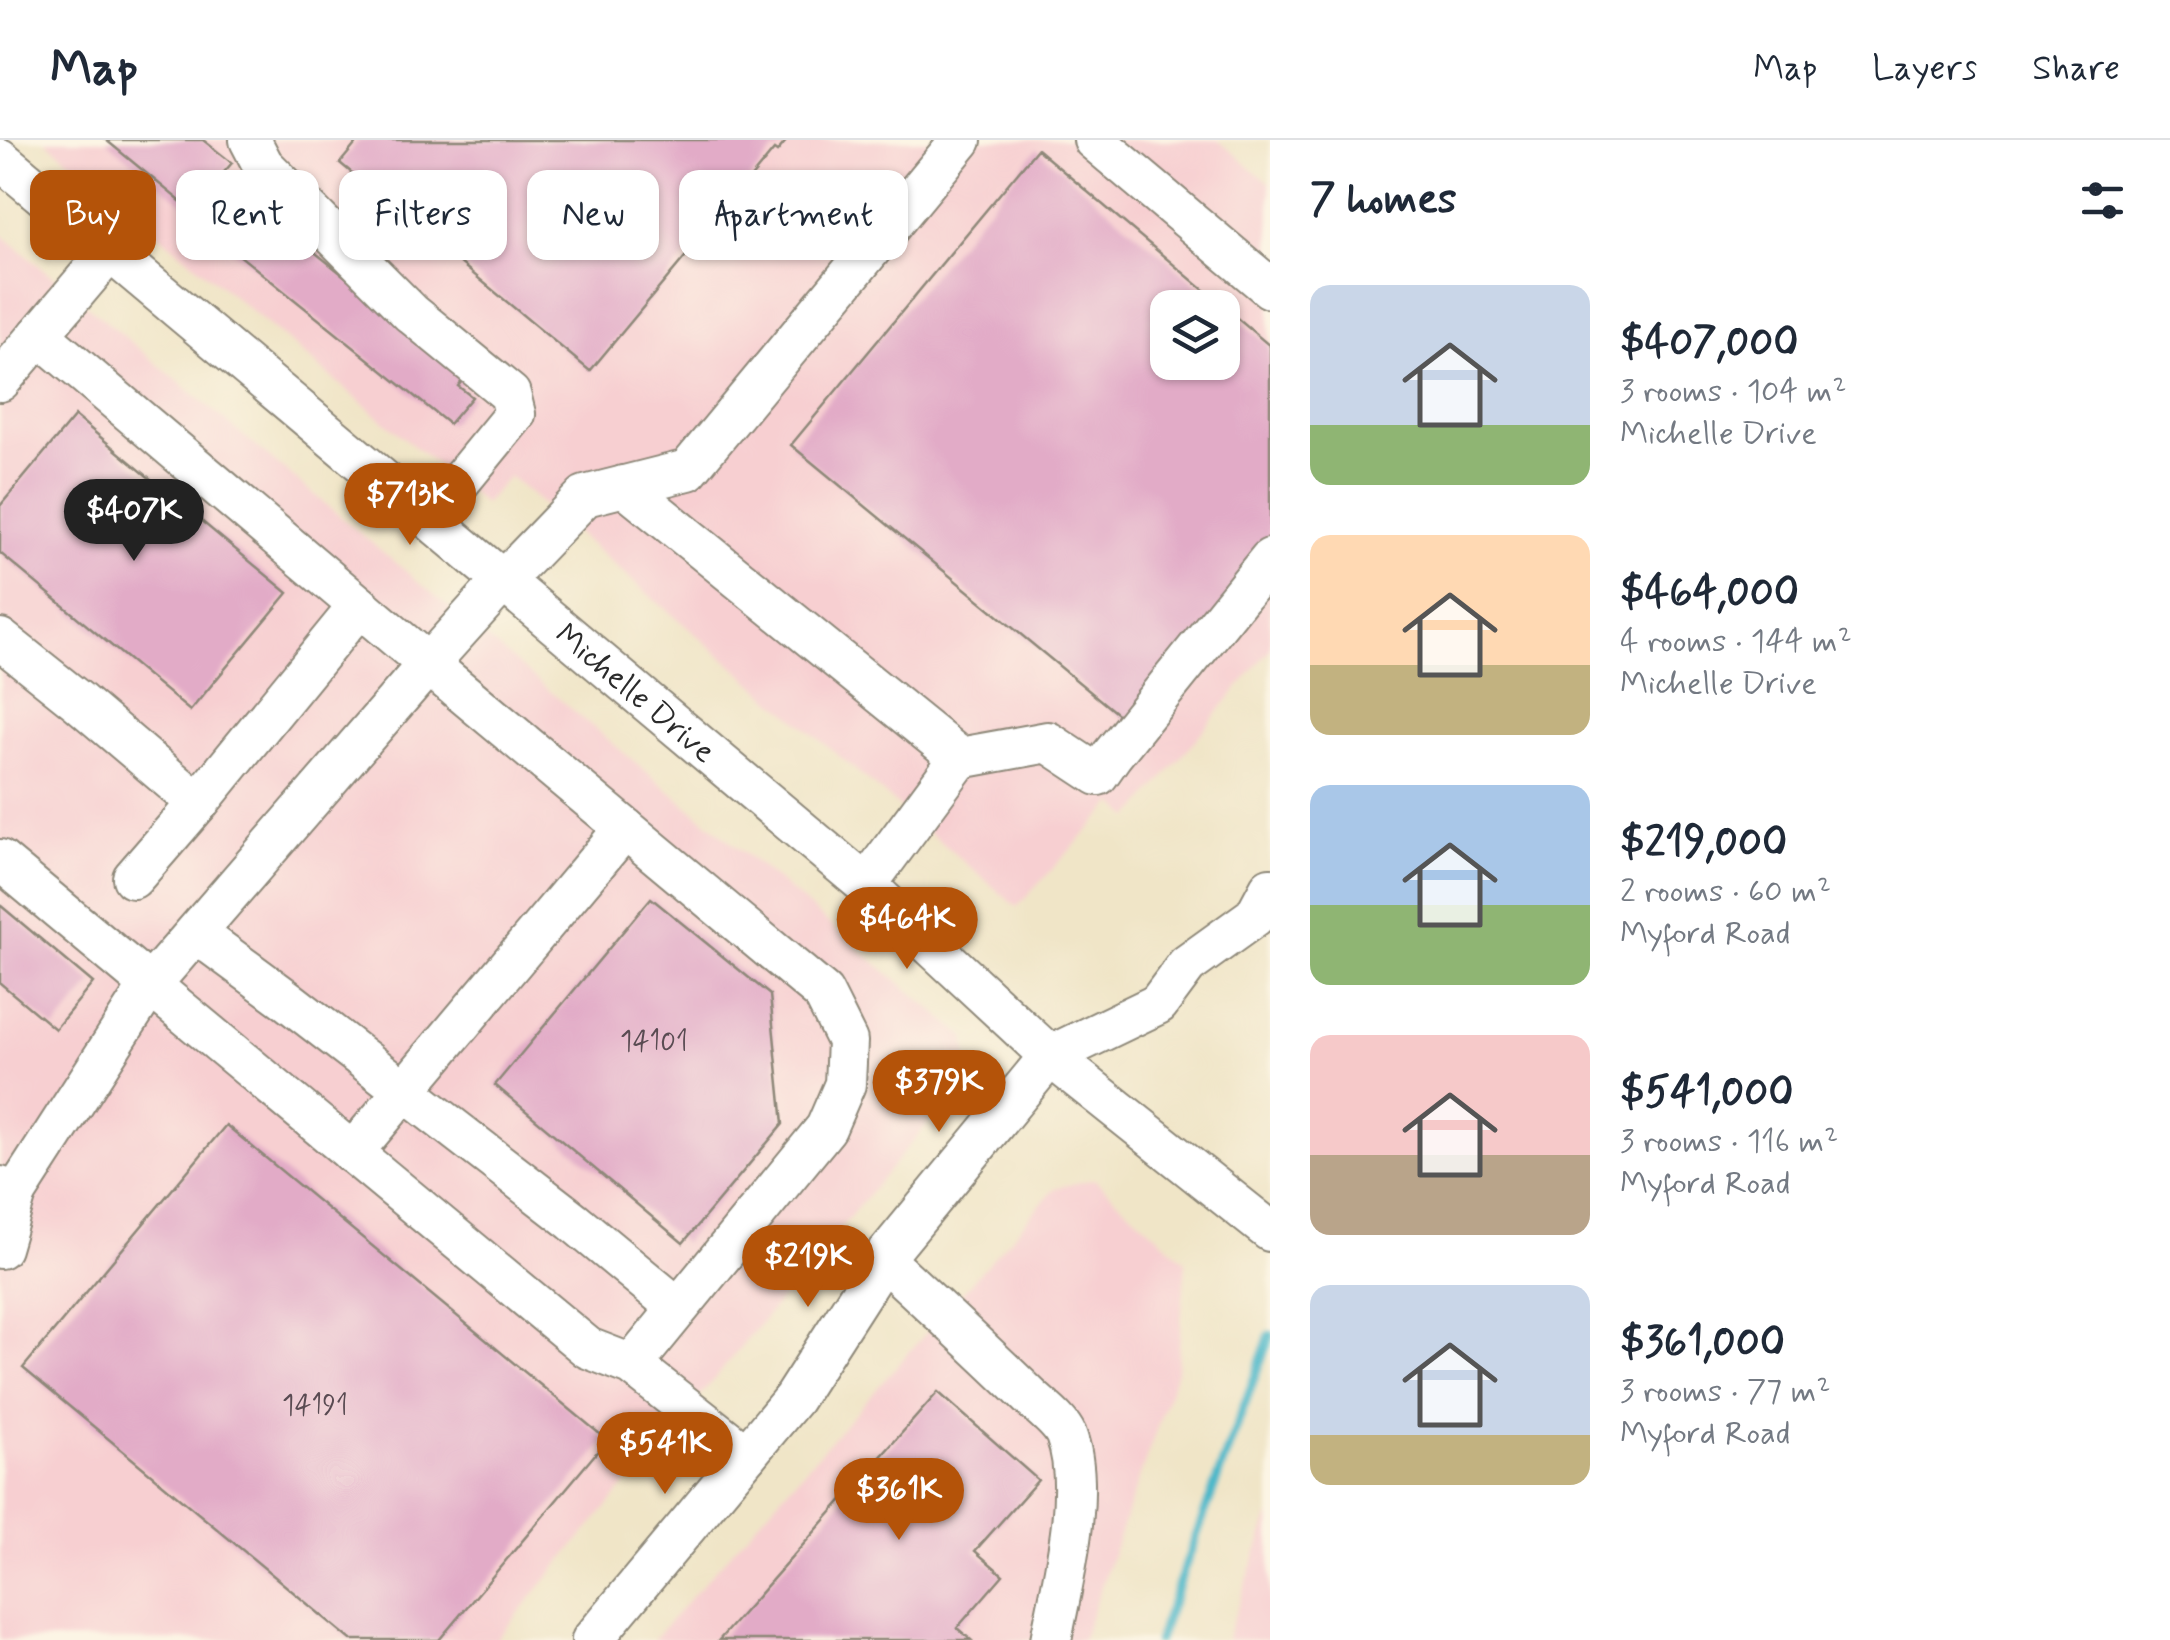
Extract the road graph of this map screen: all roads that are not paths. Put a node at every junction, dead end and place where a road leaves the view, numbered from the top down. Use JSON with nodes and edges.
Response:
{"nodes":[{"id":1,"x":250,"y":140,"type":"edge"},
{"id":2,"x":961,"y":140,"type":"edge"},
{"id":3,"x":1094,"y":140,"type":"edge"},
{"id":4,"x":0,"y":159,"type":"edge"},
{"id":5,"x":30,"y":184,"type":"edge"},
{"id":6,"x":102,"y":260,"type":"edge"},
{"id":7,"x":121,"y":260,"type":"edge"},
{"id":8,"x":1270,"y":288,"type":"edge"},
{"id":9,"x":39,"y":335,"type":"junction"},
{"id":10,"x":0,"y":381,"type":"edge"},
{"id":11,"x":624,"y":486,"type":"junction"},
{"id":12,"x":429,"y":518,"type":"junction"},
{"id":13,"x":1270,"y":560,"type":"edge"},
{"id":14,"x":503,"y":581,"type":"junction"},
{"id":15,"x":359,"y":606,"type":"junction"},
{"id":16,"x":0,"y":638,"type":"edge"},
{"id":17,"x":428,"y":664,"type":"junction"},
{"id":18,"x":960,"y":758,"type":"junction"},
{"id":19,"x":198,"y":803,"type":"junction"},
{"id":20,"x":625,"y":828,"type":"junction"},
{"id":21,"x":0,"y":860,"type":"edge"},
{"id":22,"x":133,"y":878,"type":"dead end"},
{"id":23,"x":866,"y":885,"type":"junction"},
{"id":24,"x":1270,"y":888,"type":"edge"},
{"id":25,"x":196,"y":933,"type":"junction"},
{"id":26,"x":150,"y":985,"type":"junction"},
{"id":27,"x":1050,"y":1056,"type":"junction"},
{"id":28,"x":404,"y":1092,"type":"junction"},
{"id":29,"x":352,"y":1153,"type":"junction"},
{"id":30,"x":8,"y":1190,"type":"edge"},
{"id":31,"x":1267,"y":1229,"type":"edge"},
{"id":32,"x":0,"y":1248,"type":"edge"},
{"id":33,"x":883,"y":1259,"type":"junction"},
{"id":34,"x":678,"y":1308,"type":"junction"},
{"id":35,"x":632,"y":1366,"type":"junction"},
{"id":36,"x":746,"y":1455,"type":"junction"},
{"id":37,"x":592,"y":1640,"type":"edge"},
{"id":38,"x":1051,"y":1640,"type":"edge"}],
"edges":[{"from":1,"to":12,"type":"street"},
{"from":2,"to":11,"type":"street"},
{"from":3,"to":8,"type":"street"},
{"from":4,"to":5,"type":"street","name":"Michelle Drive"},
{"from":6,"to":9,"type":"street"},
{"from":7,"to":12,"type":"street","name":"Michelle Drive"},
{"from":9,"to":10,"type":"street"},
{"from":9,"to":15,"type":"street"},
{"from":11,"to":14,"type":"street"},
{"from":11,"to":18,"type":"street"},
{"from":12,"to":14,"type":"street","name":"Michelle Drive"},
{"from":13,"to":18,"type":"street"},
{"from":14,"to":17,"type":"street"},
{"from":14,"to":23,"type":"street","name":"Michelle Drive"},
{"from":15,"to":17,"type":"street"},
{"from":15,"to":19,"type":"street"},
{"from":16,"to":19,"type":"street"},
{"from":17,"to":20,"type":"street"},
{"from":17,"to":25,"type":"street"},
{"from":18,"to":23,"type":"street"},
{"from":19,"to":22,"type":"street"},
{"from":20,"to":28,"type":"street"},
{"from":20,"to":34,"type":"street"},
{"from":21,"to":26,"type":"street"},
{"from":23,"to":27,"type":"street","name":"Michelle Drive"},
{"from":24,"to":27,"type":"street"},
{"from":25,"to":26,"type":"street"},
{"from":25,"to":28,"type":"street"},
{"from":26,"to":29,"type":"street"},
{"from":26,"to":30,"type":"street"},
{"from":27,"to":31,"type":"street","name":"Michelle Drive"},
{"from":27,"to":33,"type":"street"},
{"from":28,"to":29,"type":"street"},
{"from":28,"to":34,"type":"street"},
{"from":29,"to":35,"type":"street"},
{"from":30,"to":32,"type":"street"},
{"from":33,"to":36,"type":"street"},
{"from":33,"to":38,"type":"street"},
{"from":34,"to":35,"type":"street"},
{"from":35,"to":36,"type":"street"},
{"from":36,"to":37,"type":"street"}]}
